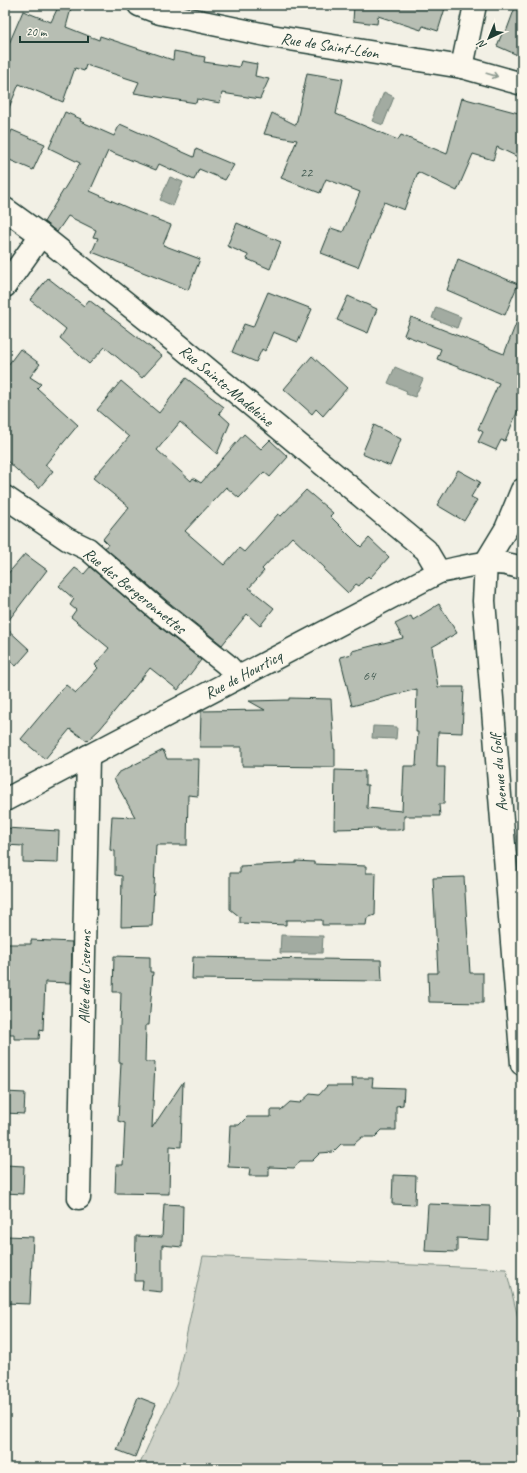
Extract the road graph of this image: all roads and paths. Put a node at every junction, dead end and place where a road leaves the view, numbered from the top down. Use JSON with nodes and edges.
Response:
{"nodes":[{"id":1,"x":139,"y":5,"type":"edge"},
{"id":2,"x":475,"y":5,"type":"edge"},
{"id":3,"x":462,"y":67,"type":"junction"},
{"id":4,"x":522,"y":84,"type":"edge"},
{"id":5,"x":5,"y":209,"type":"edge"},
{"id":6,"x":41,"y":235,"type":"junction"},
{"id":7,"x":5,"y":286,"type":"edge"},
{"id":8,"x":522,"y":490,"type":"edge"},
{"id":9,"x":5,"y":497,"type":"edge"},
{"id":10,"x":486,"y":562,"type":"junction"},
{"id":11,"x":522,"y":568,"type":"edge"},
{"id":12,"x":439,"y":572,"type":"junction"},
{"id":13,"x":238,"y":677,"type":"junction"},
{"id":14,"x":88,"y":756,"type":"junction"},
{"id":15,"x":5,"y":800,"type":"edge"},
{"id":16,"x":515,"y":888,"type":"edge"},
{"id":17,"x":522,"y":1064,"type":"edge"},
{"id":18,"x":79,"y":1198,"type":"dead end"}],
"edges":[{"from":1,"to":3,"type":"street","name":"Rue de Saint-Léon"},
{"from":2,"to":3,"type":"street"},
{"from":3,"to":4,"type":"street","name":"Rue de Saint-Léon","one_way":true},
{"from":5,"to":6,"type":"street","name":"Rue Sainte-Madeleine"},
{"from":6,"to":7,"type":"street"},
{"from":6,"to":12,"type":"street","name":"Rue Sainte-Madeleine"},
{"from":8,"to":10,"type":"street","name":"Avenue du Golf"},
{"from":9,"to":13,"type":"street","name":"Rue des Bergeronnettes"},
{"from":10,"to":11,"type":"street"},
{"from":10,"to":12,"type":"street","name":"Rue de Hourticq"},
{"from":10,"to":16,"type":"street","name":"Avenue du Golf"},
{"from":12,"to":13,"type":"street","name":"Rue de Hourticq"},
{"from":13,"to":14,"type":"street","name":"Rue de Hourticq"},
{"from":14,"to":15,"type":"street","name":"Rue de Hourticq"},
{"from":14,"to":18,"type":"street","name":"Allée des Liserons"},
{"from":16,"to":17,"type":"street","name":"Avenue du Golf"}]}
